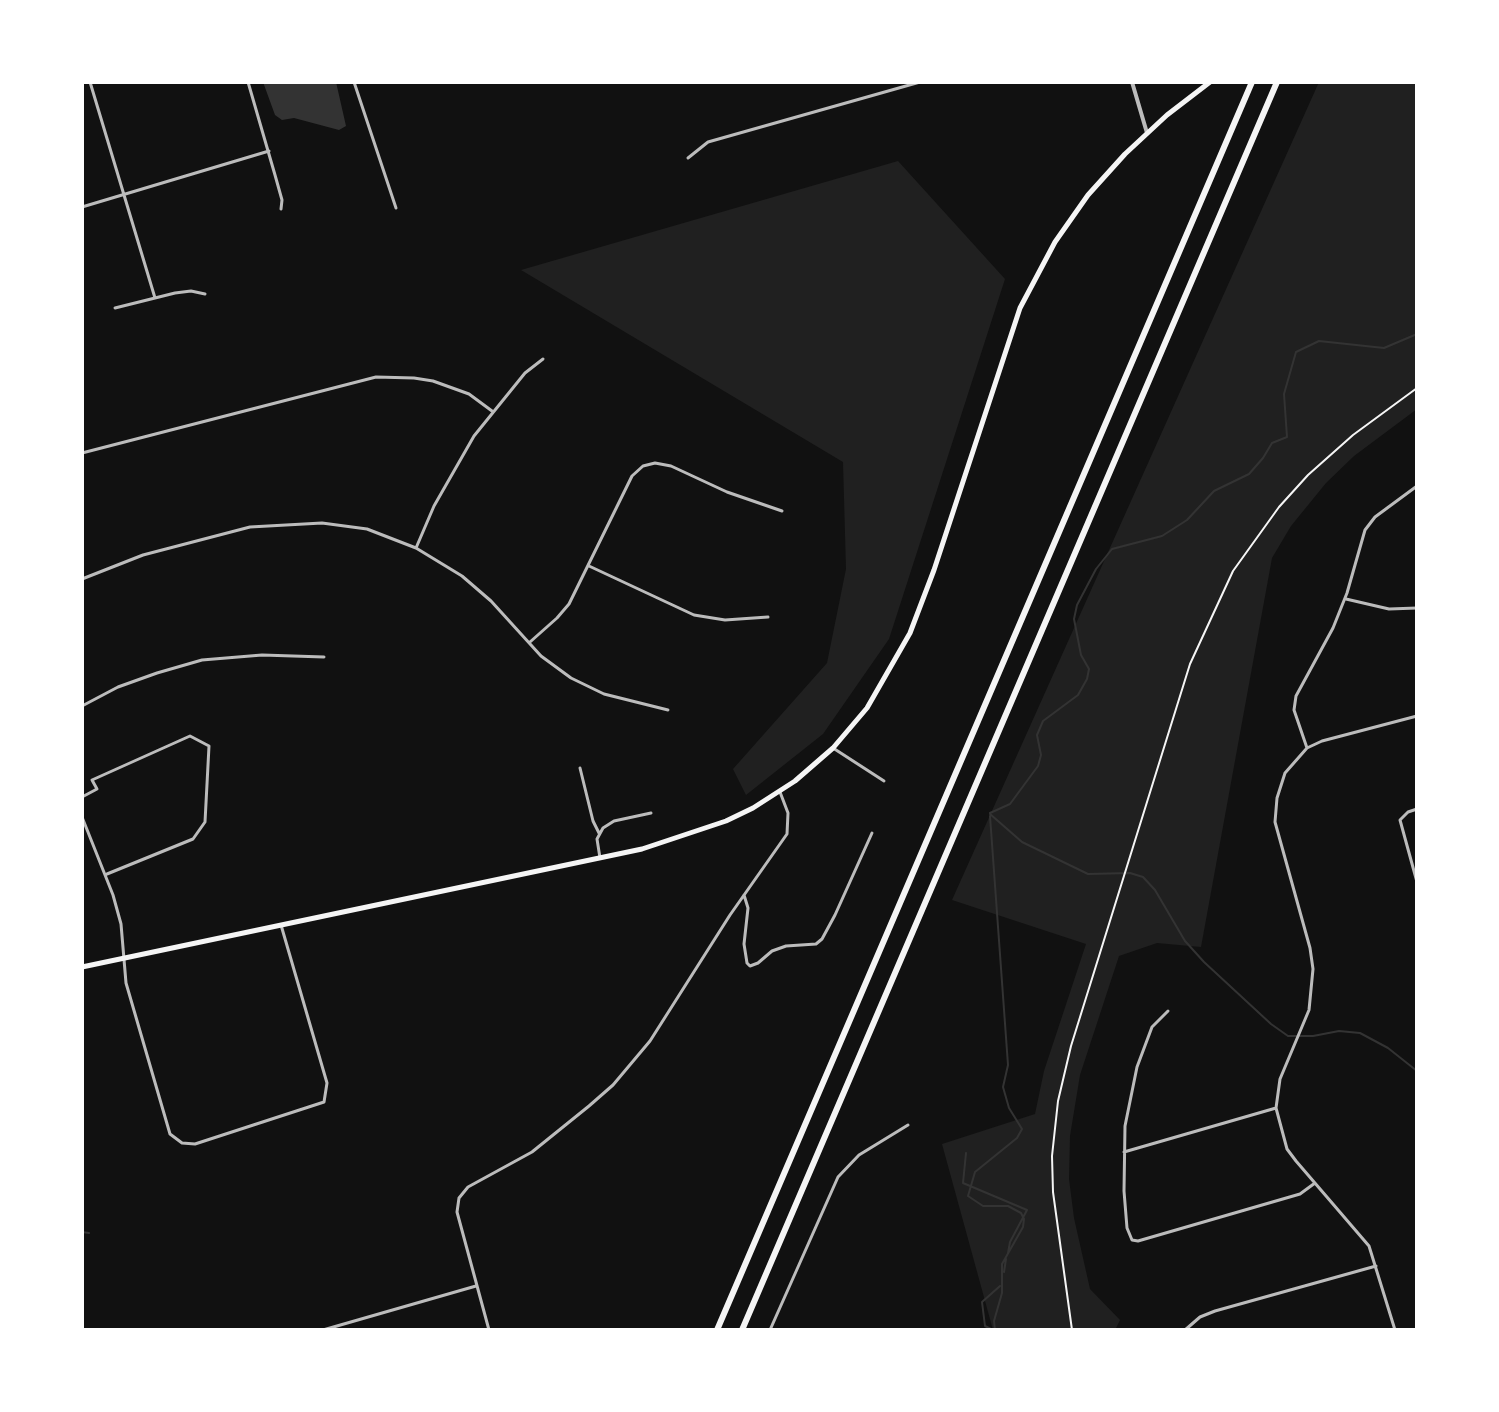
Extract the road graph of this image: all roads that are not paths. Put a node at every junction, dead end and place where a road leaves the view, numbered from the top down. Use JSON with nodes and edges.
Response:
{"nodes":[{"id":1,"x":90,"y":82,"type":"edge"},
{"id":2,"x":248,"y":82,"type":"edge"},
{"id":3,"x":354,"y":82,"type":"edge"},
{"id":4,"x":920,"y":82,"type":"edge"},
{"id":5,"x":1132,"y":82,"type":"edge"},
{"id":6,"x":1210,"y":82,"type":"edge"},
{"id":7,"x":1252,"y":82,"type":"edge"},
{"id":8,"x":1277,"y":82,"type":"edge"},
{"id":9,"x":1147,"y":133,"type":"junction"},
{"id":10,"x":269,"y":151,"type":"junction"},
{"id":11,"x":688,"y":158,"type":"dead end"},
{"id":12,"x":125,"y":195,"type":"junction"},
{"id":13,"x":82,"y":207,"type":"edge"},
{"id":14,"x":396,"y":208,"type":"dead end"},
{"id":15,"x":281,"y":209,"type":"dead end"},
{"id":16,"x":205,"y":294,"type":"dead end"},
{"id":17,"x":155,"y":298,"type":"junction"},
{"id":18,"x":115,"y":308,"type":"dead end"},
{"id":19,"x":543,"y":359,"type":"dead end"},
{"id":20,"x":492,"y":411,"type":"junction"},
{"id":21,"x":82,"y":453,"type":"edge"},
{"id":22,"x":1417,"y":486,"type":"edge"},
{"id":23,"x":782,"y":511,"type":"dead end"},
{"id":24,"x":416,"y":548,"type":"junction"},
{"id":25,"x":589,"y":566,"type":"junction"},
{"id":26,"x":82,"y":579,"type":"edge"},
{"id":27,"x":1345,"y":598,"type":"junction"},
{"id":28,"x":1417,"y":608,"type":"edge"},
{"id":29,"x":768,"y":617,"type":"dead end"},
{"id":30,"x":529,"y":643,"type":"junction"},
{"id":31,"x":324,"y":657,"type":"dead end"},
{"id":32,"x":82,"y":706,"type":"edge"},
{"id":33,"x":668,"y":710,"type":"dead end"},
{"id":34,"x":1417,"y":716,"type":"edge"},
{"id":35,"x":833,"y":748,"type":"junction"},
{"id":36,"x":1307,"y":748,"type":"junction"},
{"id":37,"x":580,"y":768,"type":"dead end"},
{"id":38,"x":884,"y":781,"type":"dead end"},
{"id":39,"x":780,"y":792,"type":"junction"},
{"id":40,"x":82,"y":797,"type":"edge"},
{"id":41,"x":1417,"y":809,"type":"edge"},
{"id":42,"x":651,"y":813,"type":"dead end"},
{"id":43,"x":82,"y":817,"type":"edge"},
{"id":44,"x":599,"y":833,"type":"junction"},
{"id":45,"x":872,"y":833,"type":"dead end"},
{"id":46,"x":600,"y":858,"type":"junction"},
{"id":47,"x":107,"y":874,"type":"junction"},
{"id":48,"x":1417,"y":882,"type":"edge"},
{"id":49,"x":744,"y":895,"type":"junction"},
{"id":50,"x":281,"y":925,"type":"junction"},
{"id":51,"x":126,"y":957,"type":"junction"},
{"id":52,"x":82,"y":967,"type":"edge"},
{"id":53,"x":1168,"y":1011,"type":"dead end"},
{"id":54,"x":1276,"y":1108,"type":"junction"},
{"id":55,"x":908,"y":1125,"type":"dead end"},
{"id":56,"x":1124,"y":1152,"type":"junction"},
{"id":57,"x":1315,"y":1183,"type":"junction"},
{"id":58,"x":1376,"y":1266,"type":"junction"},
{"id":59,"x":476,"y":1286,"type":"junction"},
{"id":60,"x":323,"y":1330,"type":"edge"},
{"id":61,"x":489,"y":1330,"type":"edge"},
{"id":62,"x":717,"y":1330,"type":"edge"},
{"id":63,"x":742,"y":1330,"type":"edge"},
{"id":64,"x":770,"y":1330,"type":"edge"},
{"id":65,"x":1185,"y":1330,"type":"edge"},
{"id":66,"x":1395,"y":1330,"type":"edge"}],
"edges":[{"from":1,"to":12,"type":"street"},
{"from":2,"to":10,"type":"street"},
{"from":3,"to":14,"type":"street"},
{"from":4,"to":11,"type":"street"},
{"from":5,"to":9,"type":"street"},
{"from":6,"to":9,"type":"main road"},
{"from":7,"to":62,"type":"highway"},
{"from":8,"to":63,"type":"highway"},
{"from":9,"to":35,"type":"main road"},
{"from":10,"to":12,"type":"street"},
{"from":10,"to":15,"type":"street"},
{"from":12,"to":13,"type":"street"},
{"from":12,"to":17,"type":"street"},
{"from":16,"to":17,"type":"street"},
{"from":17,"to":18,"type":"street"},
{"from":19,"to":20,"type":"street"},
{"from":20,"to":21,"type":"street"},
{"from":20,"to":24,"type":"street"},
{"from":22,"to":27,"type":"street"},
{"from":23,"to":25,"type":"street"},
{"from":24,"to":26,"type":"street"},
{"from":24,"to":30,"type":"street"},
{"from":25,"to":29,"type":"street"},
{"from":25,"to":30,"type":"street"},
{"from":27,"to":28,"type":"street"},
{"from":27,"to":36,"type":"street"},
{"from":30,"to":33,"type":"street"},
{"from":31,"to":32,"type":"street"},
{"from":34,"to":36,"type":"street"},
{"from":35,"to":38,"type":"street"},
{"from":35,"to":39,"type":"main road"},
{"from":36,"to":54,"type":"street"},
{"from":37,"to":44,"type":"street"},
{"from":39,"to":46,"type":"main road"},
{"from":39,"to":49,"type":"street"},
{"from":40,"to":47,"type":"street"},
{"from":41,"to":48,"type":"street"},
{"from":42,"to":44,"type":"street"},
{"from":43,"to":47,"type":"street"},
{"from":44,"to":46,"type":"street"},
{"from":45,"to":49,"type":"street"},
{"from":46,"to":50,"type":"main road"},
{"from":47,"to":51,"type":"street"},
{"from":49,"to":59,"type":"street"},
{"from":50,"to":51,"type":"main road"},
{"from":50,"to":51,"type":"street"},
{"from":51,"to":52,"type":"main road"},
{"from":53,"to":56,"type":"street"},
{"from":54,"to":56,"type":"street"},
{"from":54,"to":57,"type":"street"},
{"from":55,"to":64,"type":"street"},
{"from":56,"to":57,"type":"street"},
{"from":57,"to":58,"type":"street"},
{"from":58,"to":65,"type":"street"},
{"from":58,"to":66,"type":"street"},
{"from":59,"to":60,"type":"street"},
{"from":59,"to":61,"type":"street"}]}
